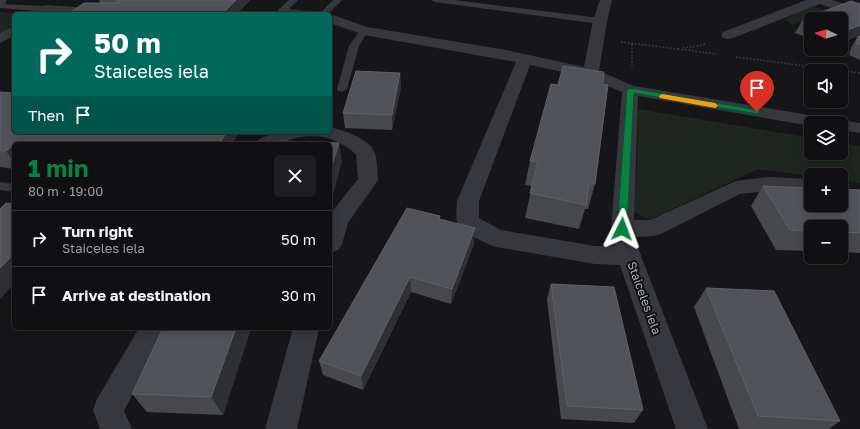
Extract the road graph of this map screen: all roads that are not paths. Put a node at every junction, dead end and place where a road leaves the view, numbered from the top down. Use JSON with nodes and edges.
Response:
{"nodes":[{"id":1,"x":62,"y":0,"type":"edge"},
{"id":2,"x":294,"y":0,"type":"edge"},
{"id":3,"x":338,"y":0,"type":"edge"},
{"id":4,"x":435,"y":0,"type":"edge"},
{"id":5,"x":606,"y":0,"type":"edge"},
{"id":6,"x":820,"y":0,"type":"edge"},
{"id":7,"x":448,"y":1,"type":"edge"},
{"id":8,"x":0,"y":6,"type":"edge"},
{"id":9,"x":44,"y":12,"type":"edge"},
{"id":10,"x":291,"y":12,"type":"edge"},
{"id":11,"x":325,"y":12,"type":"edge"},
{"id":12,"x":860,"y":14,"type":"edge"},
{"id":13,"x":332,"y":19,"type":"edge"},
{"id":14,"x":598,"y":30,"type":"junction"},
{"id":15,"x":12,"y":31,"type":"edge"},
{"id":16,"x":364,"y":31,"type":"junction"},
{"id":17,"x":728,"y":35,"type":"road end"},
{"id":18,"x":0,"y":39,"type":"edge"},
{"id":19,"x":525,"y":60,"type":"junction"},
{"id":20,"x":591,"y":73,"type":"junction"},
{"id":21,"x":342,"y":89,"type":"dead end"},
{"id":22,"x":630,"y":90,"type":"junction"},
{"id":23,"x":804,"y":119,"type":"edge"},
{"id":24,"x":848,"y":126,"type":"edge"},
{"id":25,"x":860,"y":128,"type":"edge"},
{"id":26,"x":332,"y":133,"type":"edge"},
{"id":27,"x":293,"y":134,"type":"edge"},
{"id":28,"x":269,"y":142,"type":"edge"},
{"id":29,"x":0,"y":186,"type":"edge"},
{"id":30,"x":804,"y":186,"type":"edge"},
{"id":31,"x":12,"y":188,"type":"edge"},
{"id":32,"x":622,"y":229,"type":"junction"},
{"id":33,"x":332,"y":237,"type":"edge"},
{"id":34,"x":629,"y":256,"type":"junction"},
{"id":35,"x":153,"y":330,"type":"edge"},
{"id":36,"x":306,"y":330,"type":"edge"},
{"id":37,"x":116,"y":429,"type":"edge"},
{"id":38,"x":281,"y":429,"type":"edge"},
{"id":39,"x":692,"y":429,"type":"edge"}],
"edges":[{"from":1,"to":9,"type":"street"},
{"from":2,"to":10,"type":"lane"},
{"from":3,"to":11,"type":"lane"},
{"from":4,"to":7,"type":"lane"},
{"from":5,"to":14,"type":"street"},
{"from":6,"to":12,"type":"street"},
{"from":6,"to":17,"type":"street"},
{"from":7,"to":14,"type":"lane"},
{"from":8,"to":9,"type":"lane"},
{"from":13,"to":16,"type":"street"},
{"from":14,"to":20,"type":"street"},
{"from":15,"to":18,"type":"street"},
{"from":16,"to":19,"type":"street"},
{"from":16,"to":21,"type":"lane"},
{"from":19,"to":20,"type":"street"},
{"from":19,"to":34,"type":"street"},
{"from":20,"to":22,"type":"street"},
{"from":22,"to":23,"type":"street"},
{"from":22,"to":32,"type":"street","name":"Staiceles iela"},
{"from":24,"to":25,"type":"street"},
{"from":26,"to":33,"type":"street"},
{"from":27,"to":28,"type":"street"},
{"from":29,"to":31,"type":"lane"},
{"from":30,"to":32,"type":"street"},
{"from":32,"to":34,"type":"street","name":"Staiceles iela"},
{"from":34,"to":39,"type":"street","name":"Staiceles iela"},
{"from":35,"to":37,"type":"street"},
{"from":36,"to":38,"type":"street"}]}
